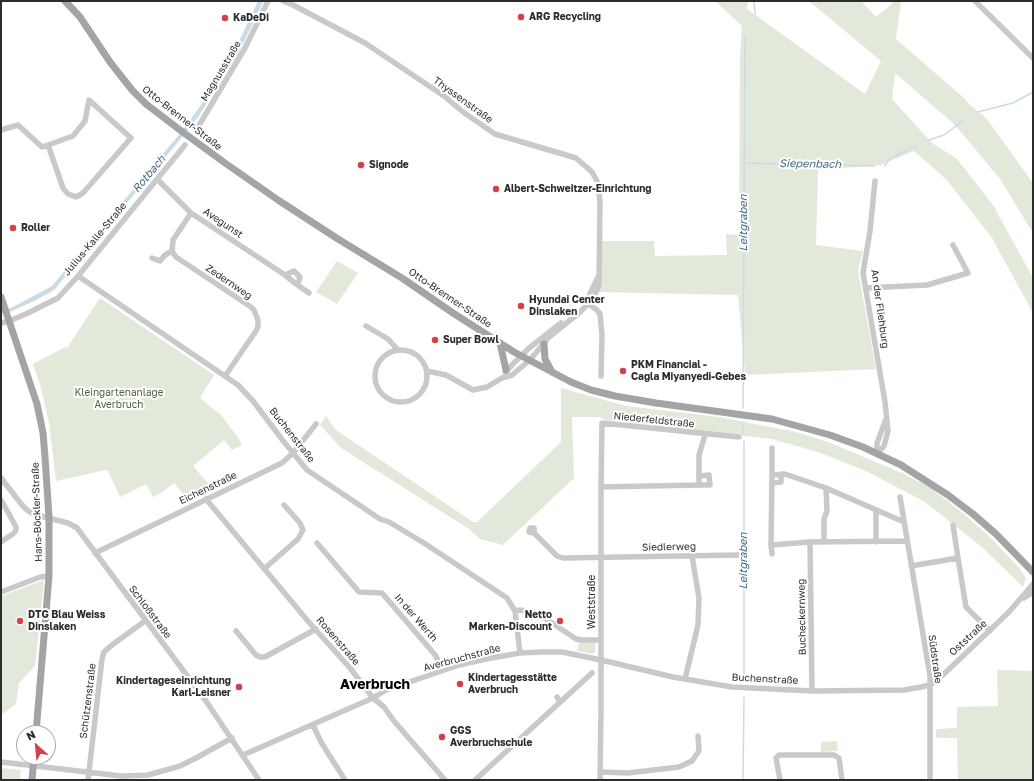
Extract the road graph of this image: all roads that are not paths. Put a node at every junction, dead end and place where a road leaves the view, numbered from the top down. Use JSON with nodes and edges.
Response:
{"nodes":[{"id":1,"x":65,"y":1,"type":"edge"},
{"id":2,"x":268,"y":1,"type":"edge"},
{"id":3,"x":282,"y":1,"type":"edge"},
{"id":4,"x":974,"y":1,"type":"edge"},
{"id":5,"x":1033,"y":58,"type":"edge"},
{"id":6,"x":198,"y":127,"type":"dead end"},
{"id":7,"x":1,"y":130,"type":"edge"},
{"id":8,"x":185,"y":144,"type":"dead end"},
{"id":9,"x":48,"y":145,"type":"junction"},
{"id":10,"x":157,"y":179,"type":"junction"},
{"id":11,"x":875,"y":181,"type":"dead end"},
{"id":12,"x":191,"y":213,"type":"junction"},
{"id":13,"x":953,"y":245,"type":"dead end"},
{"id":14,"x":172,"y":251,"type":"junction"},
{"id":15,"x":152,"y":258,"type":"dead end"},
{"id":16,"x":285,"y":275,"type":"junction"},
{"id":17,"x":78,"y":276,"type":"junction"},
{"id":18,"x":296,"y":284,"type":"junction"},
{"id":19,"x":866,"y":288,"type":"junction"},
{"id":20,"x":309,"y":293,"type":"dead end"},
{"id":21,"x":1,"y":296,"type":"edge"},
{"id":22,"x":587,"y":303,"type":"junction"},
{"id":23,"x":8,"y":318,"type":"junction"},
{"id":24,"x":1,"y":323,"type":"edge"},
{"id":25,"x":366,"y":326,"type":"dead end"},
{"id":26,"x":500,"y":343,"type":"junction"},
{"id":27,"x":544,"y":344,"type":"junction"},
{"id":28,"x":398,"y":350,"type":"junction"},
{"id":29,"x":522,"y":356,"type":"junction"},
{"id":30,"x":530,"y":360,"type":"junction"},
{"id":31,"x":506,"y":370,"type":"junction"},
{"id":32,"x":427,"y":371,"type":"junction"},
{"id":33,"x":552,"y":372,"type":"junction"},
{"id":34,"x":225,"y":376,"type":"junction"},
{"id":35,"x":602,"y":376,"type":"dead end"},
{"id":36,"x":502,"y":378,"type":"junction"},
{"id":37,"x":602,"y":423,"type":"joint"},
{"id":38,"x":316,"y":424,"type":"dead end"},
{"id":39,"x":705,"y":435,"type":"junction"},
{"id":40,"x":739,"y":437,"type":"dead end"},
{"id":41,"x":772,"y":448,"type":"dead end"},
{"id":42,"x":293,"y":453,"type":"junction"},
{"id":43,"x":877,"y":454,"type":"junction"},
{"id":44,"x":772,"y":474,"type":"junction"},
{"id":45,"x":781,"y":474,"type":"junction"},
{"id":46,"x":699,"y":476,"type":"junction"},
{"id":47,"x":2,"y":482,"type":"edge"},
{"id":48,"x":772,"y":483,"type":"junction"},
{"id":49,"x":699,"y":485,"type":"junction"},
{"id":50,"x":600,"y":487,"type":"junction"},
{"id":51,"x":826,"y":488,"type":"junction"},
{"id":52,"x":900,"y":497,"type":"dead end"},
{"id":53,"x":206,"y":499,"type":"junction"},
{"id":54,"x":1,"y":500,"type":"edge"},
{"id":55,"x":284,"y":506,"type":"dead end"},
{"id":56,"x":876,"y":510,"type":"junction"},
{"id":57,"x":49,"y":517,"type":"junction"},
{"id":58,"x":904,"y":522,"type":"junction"},
{"id":59,"x":953,"y":525,"type":"dead end"},
{"id":60,"x":534,"y":533,"type":"dead end"},
{"id":61,"x":908,"y":541,"type":"junction"},
{"id":62,"x":1,"y":542,"type":"edge"},
{"id":63,"x":810,"y":542,"type":"junction"},
{"id":64,"x":824,"y":542,"type":"junction"},
{"id":65,"x":876,"y":542,"type":"junction"},
{"id":66,"x":317,"y":543,"type":"dead end"},
{"id":67,"x":771,"y":545,"type":"junction"},
{"id":68,"x":95,"y":553,"type":"junction"},
{"id":69,"x":772,"y":554,"type":"dead end"},
{"id":70,"x":739,"y":555,"type":"dead end"},
{"id":71,"x":692,"y":556,"type":"junction"},
{"id":72,"x":600,"y":557,"type":"junction"},
{"id":73,"x":958,"y":558,"type":"junction"},
{"id":74,"x":911,"y":566,"type":"junction"},
{"id":75,"x":264,"y":569,"type":"junction"},
{"id":76,"x":1033,"y":572,"type":"edge"},
{"id":77,"x":49,"y":576,"type":"junction"},
{"id":78,"x":1033,"y":584,"type":"edge"},
{"id":79,"x":1,"y":592,"type":"edge"},
{"id":80,"x":1033,"y":592,"type":"edge"},
{"id":81,"x":1017,"y":603,"type":"junction"},
{"id":82,"x":515,"y":611,"type":"junction"},
{"id":83,"x":145,"y":621,"type":"junction"},
{"id":84,"x":316,"y":629,"type":"junction"},
{"id":85,"x":236,"y":631,"type":"dead end"},
{"id":86,"x":990,"y":631,"type":"junction"},
{"id":87,"x":601,"y":640,"type":"junction"},
{"id":88,"x":520,"y":653,"type":"junction"},
{"id":89,"x":601,"y":660,"type":"junction"},
{"id":90,"x":442,"y":670,"type":"junction"},
{"id":91,"x":592,"y":673,"type":"dead end"},
{"id":92,"x":685,"y":679,"type":"junction"},
{"id":93,"x":930,"y":685,"type":"junction"},
{"id":94,"x":812,"y":691,"type":"junction"},
{"id":95,"x":373,"y":698,"type":"junction"},
{"id":96,"x":37,"y":725,"type":"edge"},
{"id":97,"x":313,"y":725,"type":"junction"},
{"id":98,"x":698,"y":736,"type":"dead end"},
{"id":99,"x":232,"y":738,"type":"junction"},
{"id":100,"x":243,"y":755,"type":"junction"},
{"id":101,"x":1,"y":762,"type":"edge"},
{"id":102,"x":16,"y":763,"type":"edge"},
{"id":103,"x":33,"y":765,"type":"joint"},
{"id":104,"x":89,"y":771,"type":"junction"},
{"id":105,"x":600,"y":772,"type":"junction"},
{"id":106,"x":148,"y":777,"type":"edge"},
{"id":107,"x":32,"y":780,"type":"edge"},
{"id":108,"x":88,"y":780,"type":"edge"},
{"id":109,"x":259,"y":780,"type":"edge"},
{"id":110,"x":345,"y":780,"type":"edge"},
{"id":111,"x":445,"y":780,"type":"edge"},
{"id":112,"x":475,"y":780,"type":"edge"},
{"id":113,"x":600,"y":780,"type":"edge"},
{"id":114,"x":780,"y":780,"type":"edge"},
{"id":115,"x":842,"y":780,"type":"edge"},
{"id":116,"x":930,"y":780,"type":"edge"}],
"edges":[{"from":1,"to":26,"type":"main road","name":"Otto-Brenner-Straße"},
{"from":2,"to":6,"type":"street","name":"Magnusstraße"},
{"from":3,"to":22,"type":"street","name":"Thyssenstraße"},
{"from":4,"to":5,"type":"street"},
{"from":7,"to":9,"type":"street"},
{"from":8,"to":10,"type":"street","name":"Julius-Kalle-Straße"},
{"from":9,"to":9,"type":"street"},
{"from":10,"to":12,"type":"street","name":"Avegunst"},
{"from":10,"to":17,"type":"street","name":"Julius-Kalle-Straße"},
{"from":11,"to":19,"type":"street","name":"An der Fliehburg"},
{"from":12,"to":14,"type":"street"},
{"from":12,"to":16,"type":"street","name":"Avegunst"},
{"from":13,"to":19,"type":"street"},
{"from":14,"to":15,"type":"street"},
{"from":14,"to":34,"type":"street","name":"Zedernweg"},
{"from":16,"to":18,"type":"street","name":"Avegunst"},
{"from":16,"to":18,"type":"street","name":"Avegunst"},
{"from":17,"to":23,"type":"street","name":"Julius-Kalle-Straße"},
{"from":17,"to":34,"type":"street","name":"Buchenstraße"},
{"from":18,"to":20,"type":"street","name":"Avegunst"},
{"from":19,"to":43,"type":"street","name":"An der Fliehburg"},
{"from":21,"to":23,"type":"main road","name":"Hans-Böckler-Straße"},
{"from":22,"to":27,"type":"street","name":"Thyssenstraße"},
{"from":22,"to":29,"type":"street","name":"Thyssenstraße"},
{"from":22,"to":35,"type":"street"},
{"from":23,"to":24,"type":"street","name":"Julius-Kalle-Straße"},
{"from":23,"to":57,"type":"main road","name":"Hans-Böckler-Straße"},
{"from":25,"to":28,"type":"street"},
{"from":26,"to":29,"type":"main road","name":"Otto-Brenner-Straße"},
{"from":26,"to":31,"type":"main road"},
{"from":27,"to":30,"type":"street","name":"Thyssenstraße"},
{"from":27,"to":33,"type":"main road"},
{"from":28,"to":32,"type":"street"},
{"from":28,"to":32,"type":"street"},
{"from":29,"to":30,"type":"main road","name":"Otto-Brenner-Straße"},
{"from":29,"to":31,"type":"street","name":"Thyssenstraße"},
{"from":30,"to":33,"type":"main road","name":"Otto-Brenner-Straße"},
{"from":30,"to":36,"type":"street","name":"Thyssenstraße"},
{"from":31,"to":36,"type":"street"},
{"from":32,"to":36,"type":"street","name":"Thyssenstraße"},
{"from":33,"to":43,"type":"main road","name":"Otto-Brenner-Straße"},
{"from":34,"to":42,"type":"street","name":"Buchenstraße"},
{"from":37,"to":39,"type":"street","name":"Niederfeldstraße"},
{"from":37,"to":50,"type":"street","name":"Weststraße"},
{"from":38,"to":42,"type":"street","name":"Eichenstraße"},
{"from":39,"to":40,"type":"street","name":"Niederfeldstraße"},
{"from":39,"to":46,"type":"street","name":"Niederfeldstraße"},
{"from":41,"to":44,"type":"street"},
{"from":42,"to":53,"type":"street","name":"Eichenstraße"},
{"from":42,"to":82,"type":"street","name":"Buchenstraße"},
{"from":43,"to":76,"type":"main road","name":"Otto-Brenner-Straße"},
{"from":44,"to":45,"type":"street"},
{"from":44,"to":48,"type":"street"},
{"from":45,"to":48,"type":"street"},
{"from":45,"to":51,"type":"street"},
{"from":46,"to":49,"type":"street","name":"Niederfeldstraße"},
{"from":46,"to":49,"type":"street"},
{"from":47,"to":57,"type":"street","name":"Schloßstraße"},
{"from":48,"to":67,"type":"street"},
{"from":49,"to":50,"type":"street"},
{"from":50,"to":72,"type":"street","name":"Weststraße"},
{"from":51,"to":56,"type":"street"},
{"from":51,"to":64,"type":"street"},
{"from":52,"to":58,"type":"street","name":"Südstraße"},
{"from":53,"to":68,"type":"street","name":"Eichenstraße"},
{"from":53,"to":75,"type":"street","name":"Rosenstraße"},
{"from":54,"to":62,"type":"street"},
{"from":55,"to":75,"type":"street"},
{"from":56,"to":58,"type":"street"},
{"from":56,"to":65,"type":"street"},
{"from":57,"to":68,"type":"street","name":"Schloßstraße"},
{"from":57,"to":77,"type":"main road","name":"Hans-Böckler-Straße"},
{"from":58,"to":61,"type":"street","name":"Südstraße"},
{"from":59,"to":73,"type":"street"},
{"from":60,"to":72,"type":"street","name":"Siedlerweg"},
{"from":61,"to":65,"type":"street"},
{"from":61,"to":74,"type":"street","name":"Südstraße"},
{"from":63,"to":64,"type":"street"},
{"from":63,"to":67,"type":"street"},
{"from":63,"to":94,"type":"street","name":"Bucheckernweg"},
{"from":64,"to":65,"type":"street"},
{"from":66,"to":90,"type":"street","name":"In der Werth"},
{"from":67,"to":69,"type":"street"},
{"from":68,"to":83,"type":"street","name":"Schloßstraße"},
{"from":70,"to":71,"type":"street","name":"Siedlerweg"},
{"from":71,"to":72,"type":"street","name":"Siedlerweg"},
{"from":71,"to":92,"type":"street"},
{"from":72,"to":87,"type":"street","name":"Weststraße"},
{"from":73,"to":74,"type":"street"},
{"from":73,"to":86,"type":"street"},
{"from":74,"to":93,"type":"street","name":"Südstraße"},
{"from":75,"to":84,"type":"street","name":"Rosenstraße"},
{"from":77,"to":79,"type":"street"},
{"from":77,"to":96,"type":"main road","name":"Hans-Böckler-Straße"},
{"from":78,"to":81,"type":"street","name":"Oststraße"},
{"from":80,"to":81,"type":"street","name":"Oststraße"},
{"from":81,"to":86,"type":"street","name":"Oststraße"},
{"from":82,"to":87,"type":"street"},
{"from":82,"to":88,"type":"street"},
{"from":83,"to":99,"type":"street","name":"Schloßstraße"},
{"from":83,"to":104,"type":"street","name":"Schützenstraße"},
{"from":84,"to":85,"type":"street"},
{"from":84,"to":95,"type":"street","name":"Rosenstraße"},
{"from":86,"to":93,"type":"street","name":"Oststraße"},
{"from":87,"to":89,"type":"street","name":"Weststraße"},
{"from":88,"to":89,"type":"street","name":"Averbruchstraße"},
{"from":88,"to":90,"type":"street","name":"Averbruchstraße"},
{"from":89,"to":92,"type":"street","name":"Buchenstraße"},
{"from":89,"to":105,"type":"street","name":"Weststraße"},
{"from":90,"to":95,"type":"street","name":"Averbruchstraße"},
{"from":91,"to":112,"type":"street"},
{"from":92,"to":94,"type":"street","name":"Buchenstraße"},
{"from":93,"to":94,"type":"street","name":"Buchenstraße"},
{"from":93,"to":116,"type":"street","name":"Südstraße"},
{"from":95,"to":97,"type":"street","name":"Averbruchstraße"},
{"from":95,"to":111,"type":"street","name":"Rosenstraße"},
{"from":97,"to":100,"type":"street","name":"Averbruchstraße"},
{"from":97,"to":110,"type":"street"},
{"from":98,"to":105,"type":"street"},
{"from":99,"to":100,"type":"street","name":"Schloßstraße"},
{"from":99,"to":106,"type":"street"},
{"from":100,"to":109,"type":"street","name":"Schloßstraße"},
{"from":101,"to":102,"type":"street"},
{"from":103,"to":104,"type":"street"},
{"from":103,"to":107,"type":"main road"},
{"from":104,"to":106,"type":"street"},
{"from":104,"to":108,"type":"street","name":"Schützenstraße"},
{"from":105,"to":113,"type":"street","name":"Weststraße"},
{"from":114,"to":115,"type":"street"}]}
